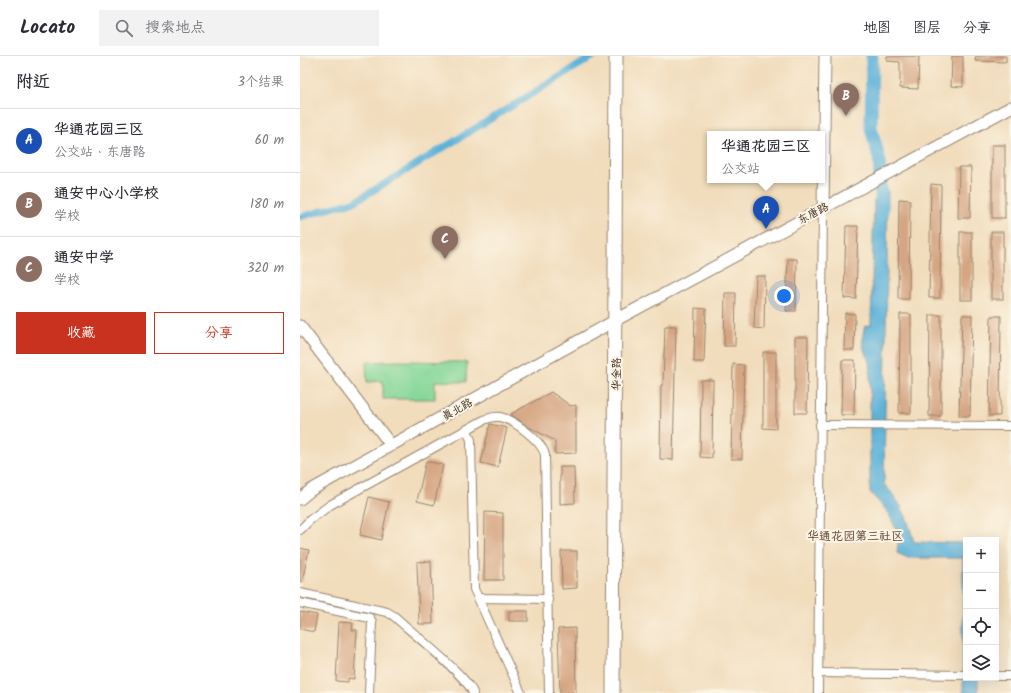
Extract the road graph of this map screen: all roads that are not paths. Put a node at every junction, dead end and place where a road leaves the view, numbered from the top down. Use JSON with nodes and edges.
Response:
{"nodes":[{"id":1,"x":825,"y":56,"type":"edge"},
{"id":2,"x":616,"y":59,"type":"edge"},
{"id":3,"x":1011,"y":107,"type":"edge"},
{"id":4,"x":824,"y":131,"type":"edge"},
{"id":5,"x":823,"y":183,"type":"edge"},
{"id":6,"x":823,"y":208,"type":"junction"},
{"id":7,"x":616,"y":320,"type":"junction"},
{"id":8,"x":300,"y":326,"type":"edge"},
{"id":9,"x":820,"y":425,"type":"junction"},
{"id":10,"x":1011,"y":426,"type":"edge"},
{"id":11,"x":467,"y":430,"type":"junction"},
{"id":12,"x":391,"y":445,"type":"junction"},
{"id":13,"x":300,"y":499,"type":"edge"},
{"id":14,"x":300,"y":530,"type":"edge"},
{"id":15,"x":300,"y":593,"type":"edge"},
{"id":16,"x":478,"y":598,"type":"junction"},
{"id":17,"x":548,"y":599,"type":"junction"},
{"id":18,"x":300,"y":603,"type":"edge"},
{"id":19,"x":818,"y":673,"type":"junction"},
{"id":20,"x":963,"y":675,"type":"edge"},
{"id":21,"x":999,"y":676,"type":"edge"},
{"id":22,"x":1011,"y":676,"type":"edge"},
{"id":23,"x":369,"y":693,"type":"edge"},
{"id":24,"x":473,"y":693,"type":"edge"},
{"id":25,"x":521,"y":693,"type":"edge"},
{"id":26,"x":549,"y":693,"type":"edge"},
{"id":27,"x":613,"y":693,"type":"edge"},
{"id":28,"x":818,"y":693,"type":"edge"}],
"edges":[{"from":1,"to":4,"type":"street"},
{"from":2,"to":7,"type":"main road","name":"华金路"},
{"from":3,"to":6,"type":"street","name":"东唐路"},
{"from":5,"to":6,"type":"street"},
{"from":6,"to":7,"type":"street","name":"东唐路"},
{"from":6,"to":9,"type":"street"},
{"from":7,"to":12,"type":"street","name":"真北路"},
{"from":7,"to":27,"type":"main road","name":"华金路"},
{"from":8,"to":12,"type":"street"},
{"from":9,"to":10,"type":"street"},
{"from":9,"to":19,"type":"street"},
{"from":11,"to":14,"type":"street"},
{"from":11,"to":16,"type":"street"},
{"from":11,"to":17,"type":"street"},
{"from":12,"to":13,"type":"street","name":"真北路"},
{"from":15,"to":24,"type":"street"},
{"from":16,"to":17,"type":"street"},
{"from":16,"to":25,"type":"street"},
{"from":17,"to":26,"type":"street"},
{"from":18,"to":23,"type":"street"},
{"from":19,"to":20,"type":"street"},
{"from":19,"to":28,"type":"street"},
{"from":21,"to":22,"type":"street"}]}
